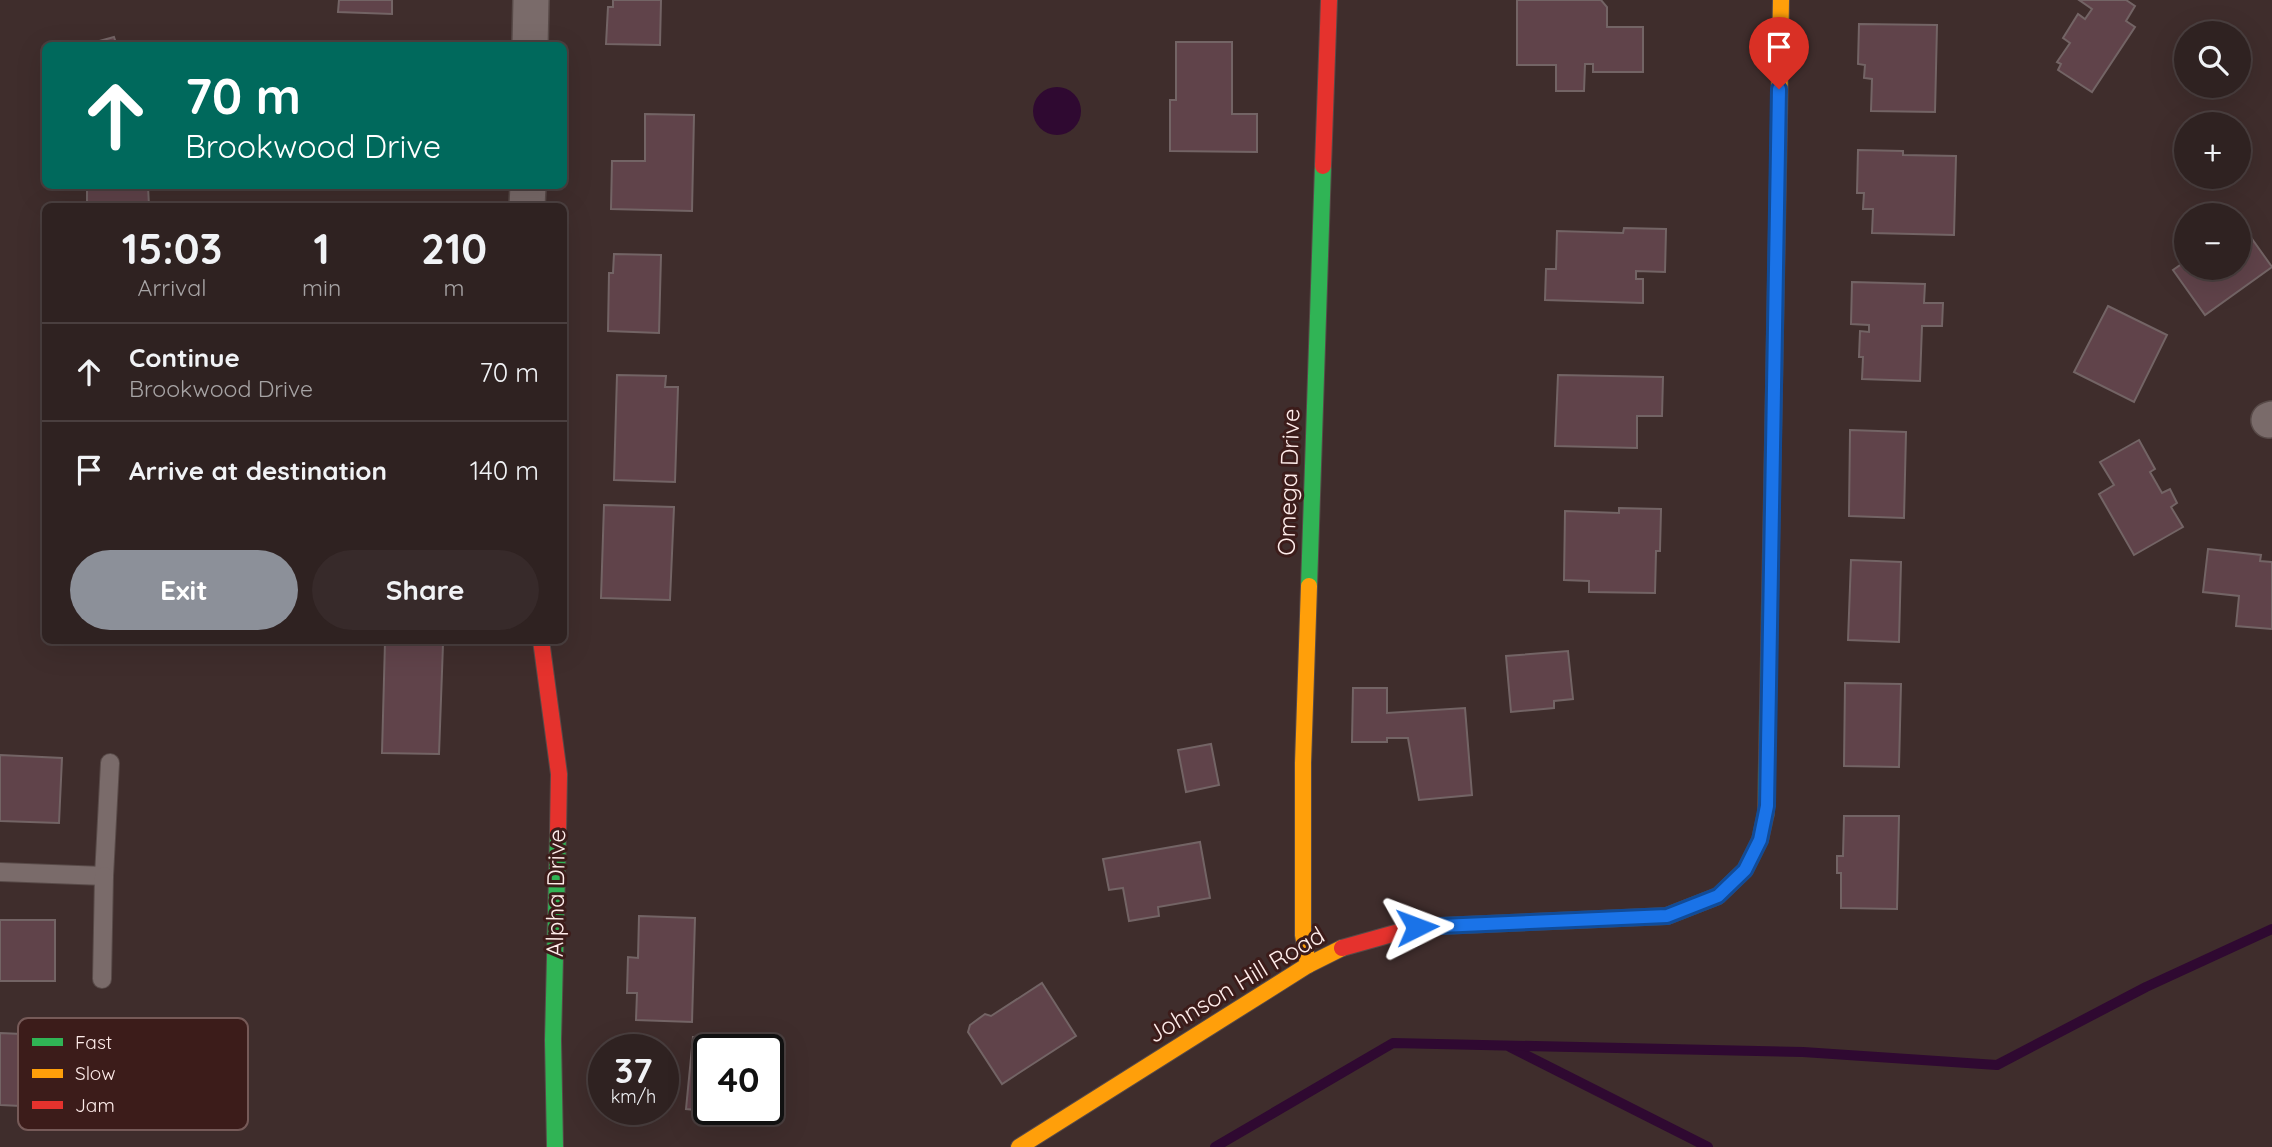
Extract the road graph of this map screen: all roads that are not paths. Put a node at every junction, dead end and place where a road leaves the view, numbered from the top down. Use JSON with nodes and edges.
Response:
{"nodes":[{"id":1,"x":531,"y":0,"type":"edge"},
{"id":2,"x":1329,"y":0,"type":"edge"},
{"id":3,"x":1781,"y":0,"type":"edge"},
{"id":4,"x":530,"y":42,"type":"edge"},
{"id":5,"x":542,"y":644,"type":"edge"},
{"id":6,"x":110,"y":763,"type":"dead end"},
{"id":7,"x":0,"y":872,"type":"edge"},
{"id":8,"x":104,"y":876,"type":"junction"},
{"id":9,"x":1308,"y":965,"type":"junction"},
{"id":10,"x":102,"y":979,"type":"dead end"},
{"id":11,"x":555,"y":1147,"type":"edge"},
{"id":12,"x":1019,"y":1147,"type":"edge"}],
"edges":[{"from":1,"to":4,"type":"street"},
{"from":2,"to":9,"type":"street","name":"Omega Drive"},
{"from":3,"to":9,"type":"street","name":"Johnson Hill Road"},
{"from":5,"to":11,"type":"street","name":"Alpha Drive"},
{"from":6,"to":8,"type":"lane"},
{"from":7,"to":8,"type":"lane"},
{"from":8,"to":10,"type":"lane"},
{"from":9,"to":12,"type":"street","name":"Johnson Hill Road"}]}
